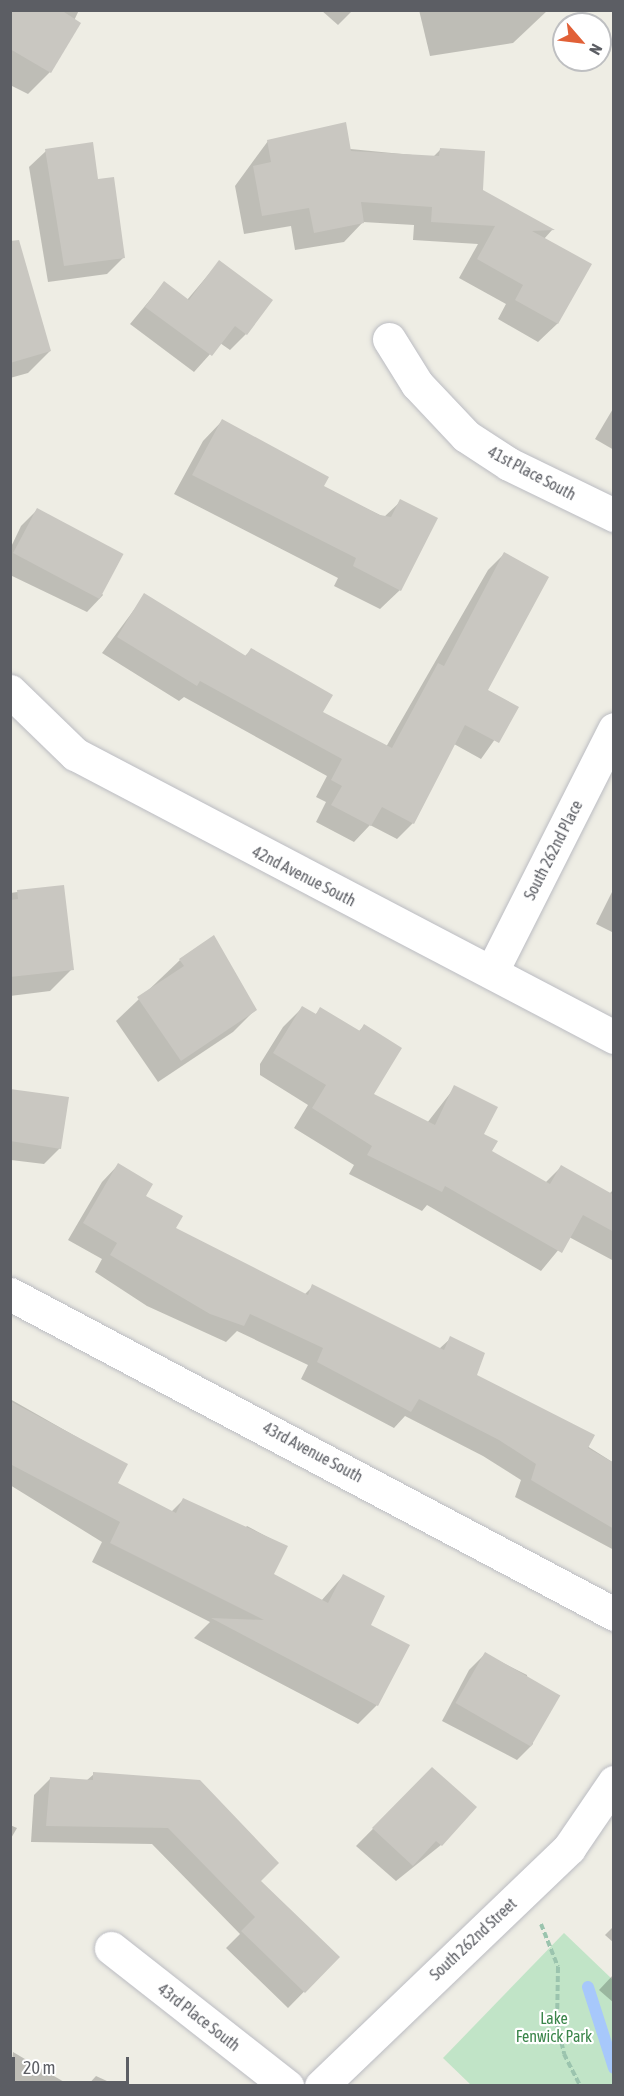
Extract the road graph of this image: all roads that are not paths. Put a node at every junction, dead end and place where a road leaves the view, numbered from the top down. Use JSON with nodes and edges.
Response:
{"nodes":[{"id":1,"x":389,"y":339,"type":"dead end"},
{"id":2,"x":614,"y":515,"type":"edge"},
{"id":3,"x":10,"y":691,"type":"edge"},
{"id":4,"x":614,"y":729,"type":"edge"},
{"id":5,"x":492,"y":971,"type":"junction"},
{"id":6,"x":614,"y":1037,"type":"edge"},
{"id":7,"x":10,"y":1294,"type":"edge"},
{"id":8,"x":614,"y":1614,"type":"edge"},
{"id":9,"x":614,"y":1782,"type":"edge"},
{"id":10,"x":111,"y":1948,"type":"dead end"},
{"id":11,"x":287,"y":2085,"type":"edge"},
{"id":12,"x":321,"y":2085,"type":"edge"}],
"edges":[{"from":1,"to":2,"type":"street","name":"41st Place South"},
{"from":3,"to":5,"type":"street","name":"42nd Avenue South"},
{"from":4,"to":5,"type":"street","name":"South 262nd Place"},
{"from":5,"to":6,"type":"street","name":"42nd Avenue South"},
{"from":7,"to":8,"type":"street","name":"43rd Avenue South"},
{"from":9,"to":12,"type":"street","name":"South 262nd Street"},
{"from":10,"to":11,"type":"street","name":"43rd Place South"}]}
